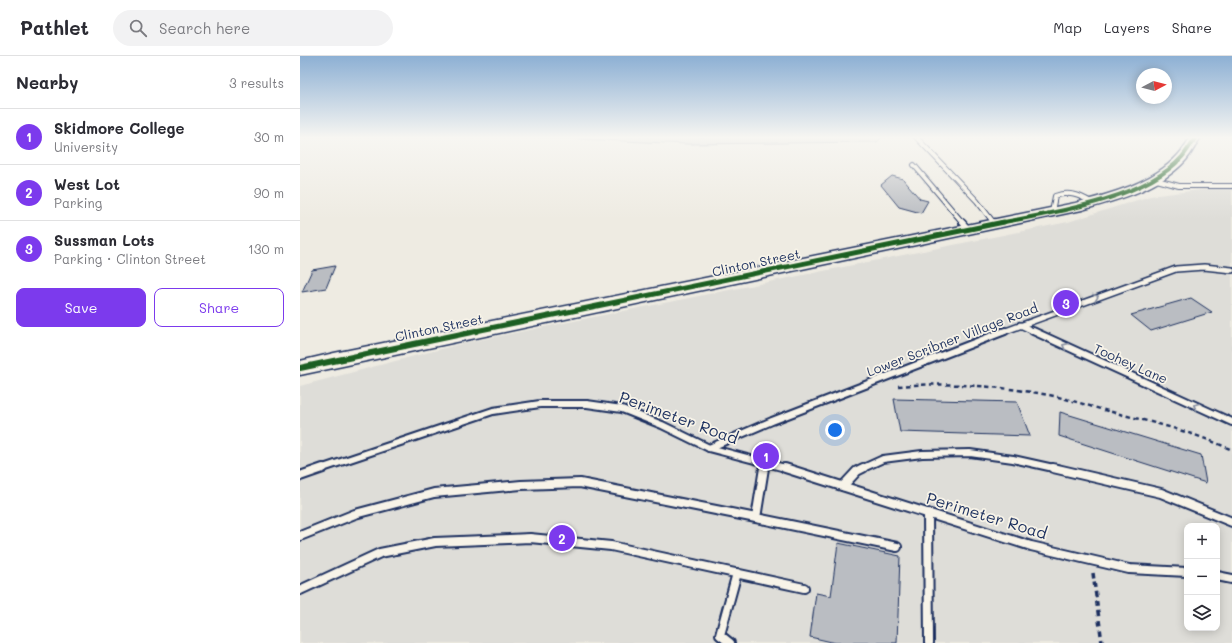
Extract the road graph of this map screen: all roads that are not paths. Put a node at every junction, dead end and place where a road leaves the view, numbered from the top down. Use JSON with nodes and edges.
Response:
{"nodes":[{"id":1,"x":942,"y":164,"type":"edge"},
{"id":2,"x":1175,"y":164,"type":"edge"},
{"id":3,"x":914,"y":165,"type":"dead end"},
{"id":4,"x":1153,"y":179,"type":"junction"},
{"id":5,"x":1232,"y":186,"type":"edge"},
{"id":6,"x":995,"y":224,"type":"junction"},
{"id":7,"x":969,"y":230,"type":"junction"},
{"id":8,"x":1232,"y":270,"type":"edge"},
{"id":9,"x":1020,"y":325,"type":"junction"},
{"id":10,"x":300,"y":368,"type":"edge"},
{"id":11,"x":1232,"y":422,"type":"edge"},
{"id":12,"x":709,"y":448,"type":"junction"},
{"id":13,"x":765,"y":462,"type":"junction"},
{"id":14,"x":300,"y":476,"type":"edge"},
{"id":15,"x":843,"y":486,"type":"junction"},
{"id":16,"x":928,"y":513,"type":"junction"},
{"id":17,"x":756,"y":518,"type":"junction"},
{"id":18,"x":1232,"y":522,"type":"edge"},
{"id":19,"x":300,"y":536,"type":"edge"},
{"id":20,"x":897,"y":547,"type":"dead end"},
{"id":21,"x":1184,"y":572,"type":"edge"},
{"id":22,"x":737,"y":573,"type":"junction"},
{"id":23,"x":1220,"y":577,"type":"edge"},
{"id":24,"x":1232,"y":579,"type":"edge"},
{"id":25,"x":804,"y":588,"type":"dead end"},
{"id":26,"x":300,"y":590,"type":"edge"},
{"id":27,"x":730,"y":643,"type":"edge"},
{"id":28,"x":929,"y":643,"type":"edge"}],
"edges":[{"from":1,"to":6,"type":"lane"},
{"from":2,"to":4,"type":"street","name":"Clinton Street"},
{"from":3,"to":7,"type":"lane"},
{"from":4,"to":5,"type":"lane"},
{"from":4,"to":6,"type":"street","name":"Clinton Street"},
{"from":6,"to":7,"type":"street","name":"Clinton Street"},
{"from":7,"to":10,"type":"street","name":"Clinton Street"},
{"from":9,"to":8,"type":"lane","name":"Lower Scribner Village Road","one_way":true},
{"from":11,"to":9,"type":"lane","name":"Toohey Lane","one_way":true},
{"from":9,"to":12,"type":"lane","name":"Lower Scribner Village Road"},
{"from":12,"to":13,"type":"lane","name":"Perimeter Road"},
{"from":12,"to":14,"type":"lane","name":"Perimeter Road"},
{"from":13,"to":15,"type":"lane","name":"Perimeter Road"},
{"from":13,"to":17,"type":"lane"},
{"from":15,"to":16,"type":"lane","name":"Perimeter Road"},
{"from":15,"to":18,"type":"lane"},
{"from":16,"to":21,"type":"lane","name":"Perimeter Road"},
{"from":16,"to":28,"type":"lane"},
{"from":17,"to":19,"type":"lane"},
{"from":17,"to":20,"type":"lane"},
{"from":22,"to":25,"type":"lane"},
{"from":22,"to":26,"type":"lane"},
{"from":22,"to":27,"type":"lane"},
{"from":23,"to":24,"type":"lane"}]}
